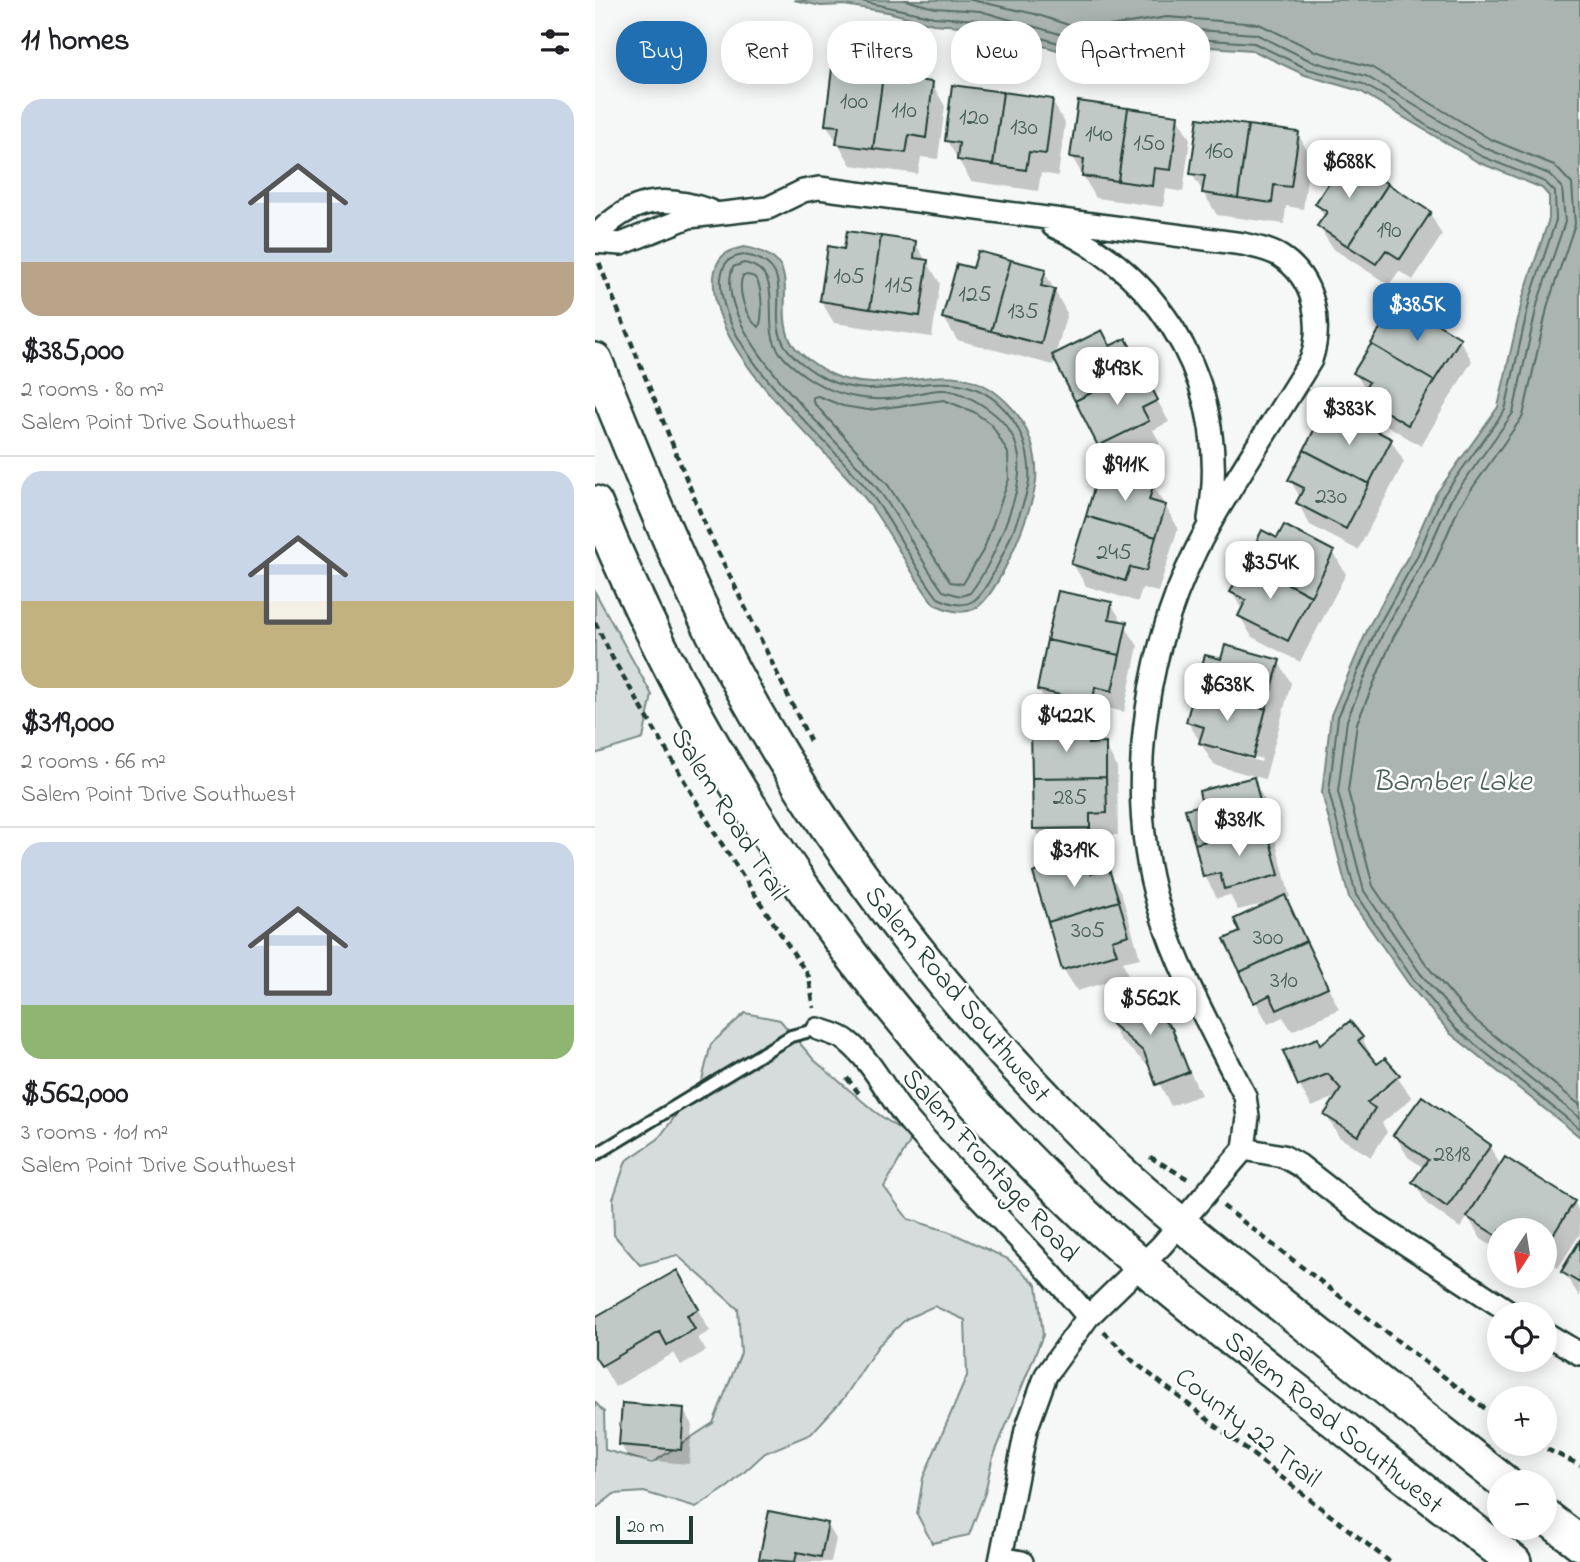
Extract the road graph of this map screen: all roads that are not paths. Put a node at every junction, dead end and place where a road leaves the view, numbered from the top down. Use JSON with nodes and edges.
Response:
{"nodes":[{"id":1,"x":713,"y":212,"type":"junction"},
{"id":2,"x":1011,"y":214,"type":"junction"},
{"id":3,"x":595,"y":240,"type":"edge"},
{"id":4,"x":595,"y":360,"type":"edge"},
{"id":5,"x":595,"y":503,"type":"edge"},
{"id":6,"x":1207,"y":530,"type":"junction"},
{"id":7,"x":818,"y":1029,"type":"joint"},
{"id":8,"x":1244,"y":1149,"type":"junction"},
{"id":9,"x":595,"y":1155,"type":"edge"},
{"id":10,"x":1161,"y":1245,"type":"junction"},
{"id":11,"x":1495,"y":1302,"type":"edge"},
{"id":12,"x":1088,"y":1317,"type":"junction"},
{"id":13,"x":1557,"y":1340,"type":"edge"},
{"id":14,"x":1580,"y":1354,"type":"edge"},
{"id":15,"x":1487,"y":1470,"type":"edge"},
{"id":16,"x":1557,"y":1526,"type":"edge"},
{"id":17,"x":1580,"y":1544,"type":"edge"},
{"id":18,"x":1007,"y":1561,"type":"edge"},
{"id":19,"x":1514,"y":1562,"type":"edge"}],
"edges":[{"from":1,"to":2,"type":"street"},
{"from":1,"to":3,"type":"street"},
{"from":1,"to":3,"type":"street"},
{"from":2,"to":6,"type":"street"},
{"from":2,"to":6,"type":"street"},
{"from":4,"to":10,"type":"main road","name":"Salem Road Southwest"},
{"from":5,"to":10,"type":"main road","name":"Salem Road Southwest"},
{"from":6,"to":8,"type":"street"},
{"from":7,"to":9,"type":"lane"},
{"from":7,"to":12,"type":"street","name":"Salem Frontage Road"},
{"from":8,"to":10,"type":"street"},
{"from":8,"to":11,"type":"street"},
{"from":10,"to":12,"type":"street"},
{"from":10,"to":15,"type":"main road","name":"Salem Road Southwest"},
{"from":10,"to":19,"type":"main road","name":"Salem Road Southwest"},
{"from":12,"to":18,"type":"street"},
{"from":13,"to":14,"type":"street"},
{"from":16,"to":17,"type":"main road"}]}
